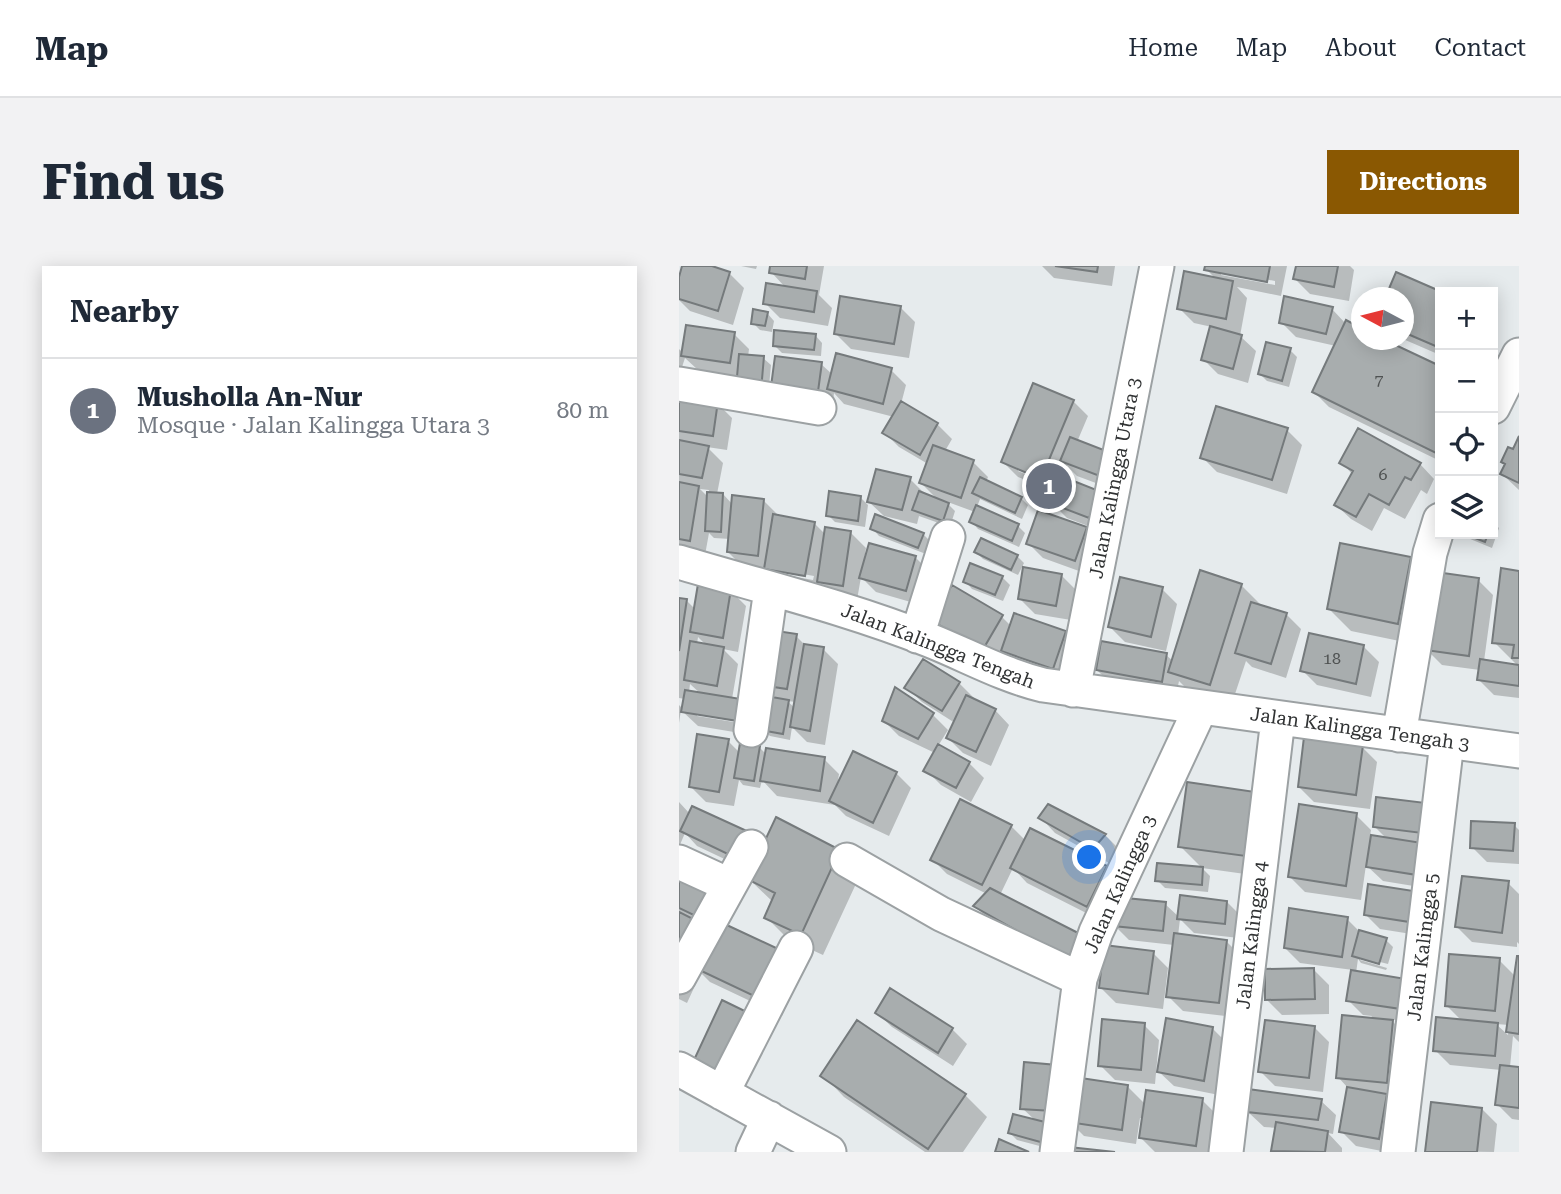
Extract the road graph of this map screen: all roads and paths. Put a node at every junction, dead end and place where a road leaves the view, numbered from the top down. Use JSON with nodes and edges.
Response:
{"nodes":[{"id":1,"x":1157,"y":266,"type":"edge"},
{"id":2,"x":1519,"y":355,"type":"edge"},
{"id":3,"x":679,"y":384,"type":"edge"},
{"id":4,"x":1498,"y":397,"type":"edge"},
{"id":5,"x":819,"y":408,"type":"dead end"},
{"id":6,"x":1435,"y":536,"type":"edge"},
{"id":7,"x":949,"y":537,"type":"dead end"},
{"id":8,"x":679,"y":562,"type":"edge"},
{"id":9,"x":771,"y":589,"type":"junction"},
{"id":10,"x":917,"y":636,"type":"junction"},
{"id":11,"x":1073,"y":690,"type":"junction"},
{"id":12,"x":1201,"y":707,"type":"junction"},
{"id":13,"x":1278,"y":719,"type":"junction"},
{"id":14,"x":751,"y":730,"type":"dead end"},
{"id":15,"x":1399,"y":735,"type":"junction"},
{"id":16,"x":1447,"y":742,"type":"junction"},
{"id":17,"x":1519,"y":751,"type":"edge"},
{"id":18,"x":751,"y":848,"type":"dead end"},
{"id":19,"x":848,"y":860,"type":"dead end"},
{"id":20,"x":679,"y":862,"type":"edge"},
{"id":21,"x":729,"y":885,"type":"junction"},
{"id":22,"x":796,"y":948,"type":"dead end"},
{"id":23,"x":679,"y":977,"type":"edge"},
{"id":24,"x":1080,"y":979,"type":"junction"},
{"id":25,"x":679,"y":1069,"type":"edge"},
{"id":26,"x":722,"y":1093,"type":"junction"},
{"id":27,"x":769,"y":1118,"type":"junction"},
{"id":28,"x":753,"y":1152,"type":"edge"},
{"id":29,"x":829,"y":1152,"type":"edge"},
{"id":30,"x":1058,"y":1152,"type":"edge"},
{"id":31,"x":1226,"y":1152,"type":"edge"},
{"id":32,"x":1398,"y":1152,"type":"edge"}],
"edges":[{"from":1,"to":11,"type":"street","name":"Jalan Kalingga Utara 3"},
{"from":2,"to":4,"type":"street"},
{"from":3,"to":5,"type":"street"},
{"from":6,"to":15,"type":"street"},
{"from":7,"to":10,"type":"street"},
{"from":8,"to":9,"type":"street","name":"Jalan Kalingga Tengah"},
{"from":9,"to":10,"type":"street","name":"Jalan Kalingga Tengah"},
{"from":9,"to":14,"type":"street"},
{"from":10,"to":11,"type":"street","name":"Jalan Kalingga Tengah"},
{"from":11,"to":12,"type":"street","name":"Jalan Kalingga Tengah"},
{"from":12,"to":13,"type":"street","name":"Jalan Kalingga Tengah 3"},
{"from":12,"to":24,"type":"street","name":"Jalan Kalingga 3"},
{"from":13,"to":15,"type":"street","name":"Jalan Kalingga Tengah 3"},
{"from":13,"to":31,"type":"street","name":"Jalan Kalingga 4"},
{"from":15,"to":16,"type":"street","name":"Jalan Kalingga Tengah 3"},
{"from":16,"to":17,"type":"street","name":"Jalan Kalingga Tengah 3"},
{"from":16,"to":32,"type":"street","name":"Jalan Kalingga 5"},
{"from":18,"to":21,"type":"street"},
{"from":19,"to":24,"type":"street"},
{"from":20,"to":21,"type":"street"},
{"from":21,"to":23,"type":"street"},
{"from":22,"to":26,"type":"street"},
{"from":24,"to":30,"type":"street","name":"Jalan Kalingga 3"},
{"from":25,"to":26,"type":"street"},
{"from":26,"to":27,"type":"street"},
{"from":27,"to":28,"type":"street"},
{"from":27,"to":29,"type":"street"}]}
